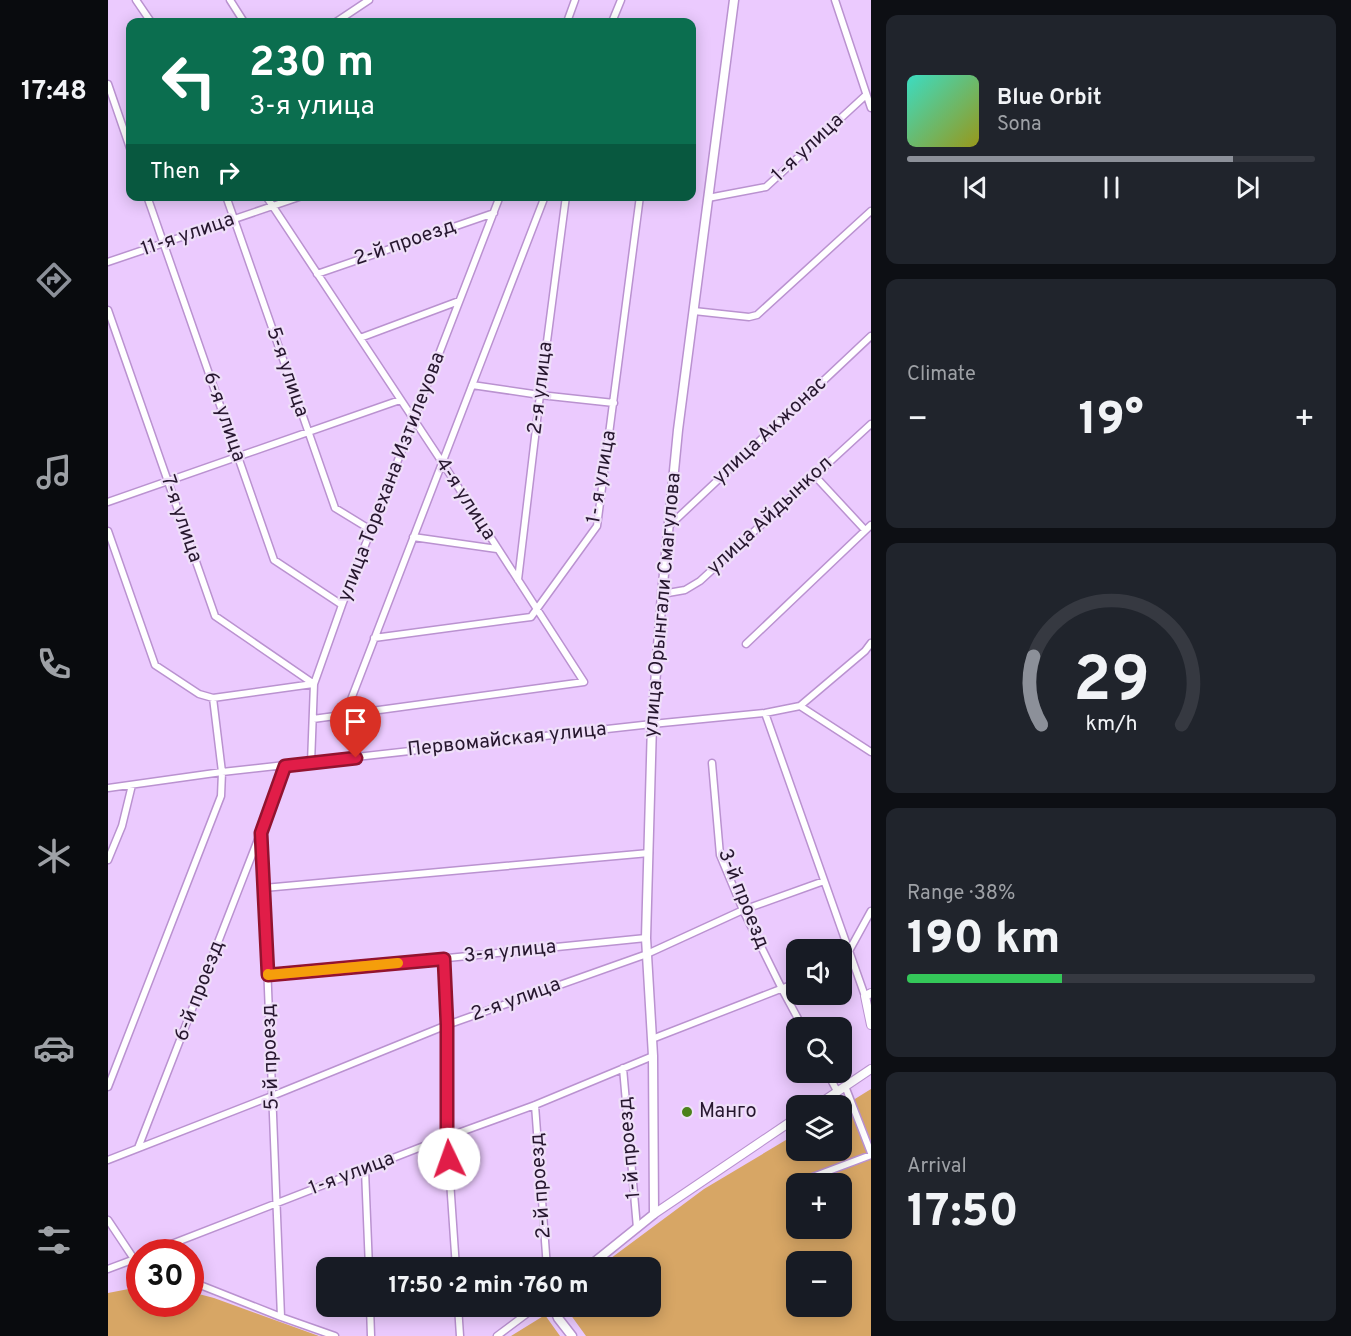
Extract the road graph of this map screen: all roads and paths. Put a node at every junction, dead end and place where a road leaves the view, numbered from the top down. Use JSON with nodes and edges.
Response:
{"nodes":[{"id":1,"x":136,"y":0,"type":"edge"},
{"id":2,"x":230,"y":0,"type":"edge"},
{"id":3,"x":369,"y":0,"type":"edge"},
{"id":4,"x":575,"y":0,"type":"edge"},
{"id":5,"x":621,"y":0,"type":"edge"},
{"id":6,"x":734,"y":0,"type":"edge"},
{"id":7,"x":835,"y":0,"type":"edge"},
{"id":8,"x":148,"y":18,"type":"edge"},
{"id":9,"x":241,"y":18,"type":"edge"},
{"id":10,"x":342,"y":18,"type":"edge"},
{"id":11,"x":568,"y":18,"type":"edge"},
{"id":12,"x":614,"y":18,"type":"edge"},
{"id":13,"x":108,"y":84,"type":"edge"},
{"id":14,"x":866,"y":94,"type":"junction"},
{"id":15,"x":871,"y":108,"type":"edge"},
{"id":16,"x":126,"y":136,"type":"edge"},
{"id":17,"x":708,"y":198,"type":"junction"},
{"id":18,"x":149,"y":201,"type":"edge"},
{"id":19,"x":228,"y":201,"type":"edge"},
{"id":20,"x":270,"y":201,"type":"edge"},
{"id":21,"x":288,"y":201,"type":"edge"},
{"id":22,"x":498,"y":201,"type":"edge"},
{"id":23,"x":543,"y":201,"type":"edge"},
{"id":24,"x":565,"y":201,"type":"edge"},
{"id":25,"x":639,"y":201,"type":"edge"},
{"id":26,"x":273,"y":206,"type":"junction"},
{"id":27,"x":871,"y":212,"type":"edge"},
{"id":28,"x":494,"y":213,"type":"junction"},
{"id":29,"x":234,"y":219,"type":"junction"},
{"id":30,"x":164,"y":243,"type":"junction"},
{"id":31,"x":108,"y":262,"type":"edge"},
{"id":32,"x":317,"y":274,"type":"junction"},
{"id":33,"x":459,"y":301,"type":"junction"},
{"id":34,"x":108,"y":310,"type":"edge"},
{"id":35,"x":694,"y":311,"type":"junction"},
{"id":36,"x":871,"y":336,"type":"edge"},
{"id":37,"x":360,"y":339,"type":"junction"},
{"id":38,"x":472,"y":385,"type":"junction"},
{"id":39,"x":540,"y":395,"type":"junction"},
{"id":40,"x":400,"y":400,"type":"junction"},
{"id":41,"x":614,"y":404,"type":"junction"},
{"id":42,"x":413,"y":420,"type":"junction"},
{"id":43,"x":871,"y":424,"type":"edge"},
{"id":44,"x":308,"y":432,"type":"junction"},
{"id":45,"x":238,"y":457,"type":"junction"},
{"id":46,"x":442,"y":462,"type":"junction"},
{"id":47,"x":814,"y":475,"type":"junction"},
{"id":48,"x":168,"y":481,"type":"junction"},
{"id":49,"x":108,"y":502,"type":"edge"},
{"id":50,"x":669,"y":526,"type":"junction"},
{"id":51,"x":869,"y":529,"type":"edge"},
{"id":52,"x":371,"y":530,"type":"junction"},
{"id":53,"x":108,"y":531,"type":"edge"},
{"id":54,"x":413,"y":537,"type":"junction"},
{"id":55,"x":498,"y":549,"type":"junction"},
{"id":56,"x":518,"y":580,"type":"junction"},
{"id":57,"x":662,"y":594,"type":"junction"},
{"id":58,"x":342,"y":605,"type":"junction"},
{"id":59,"x":536,"y":609,"type":"junction"},
{"id":60,"x":374,"y":638,"type":"junction"},
{"id":61,"x":871,"y":643,"type":"edge"},
{"id":62,"x":746,"y":644,"type":"dead end"},
{"id":63,"x":314,"y":684,"type":"junction"},
{"id":64,"x":213,"y":698,"type":"junction"},
{"id":65,"x":800,"y":706,"type":"junction"},
{"id":66,"x":765,"y":714,"type":"junction"},
{"id":67,"x":345,"y":715,"type":"junction"},
{"id":68,"x":312,"y":719,"type":"junction"},
{"id":69,"x":652,"y":724,"type":"junction"},
{"id":70,"x":871,"y":752,"type":"edge"},
{"id":71,"x":712,"y":762,"type":"dead end"},
{"id":72,"x":311,"y":763,"type":"junction"},
{"id":73,"x":285,"y":766,"type":"junction"},
{"id":74,"x":222,"y":772,"type":"junction"},
{"id":75,"x":132,"y":785,"type":"junction"},
{"id":76,"x":108,"y":788,"type":"edge"},
{"id":77,"x":261,"y":833,"type":"junction"},
{"id":78,"x":649,"y":853,"type":"junction"},
{"id":79,"x":108,"y":860,"type":"edge"},
{"id":80,"x":824,"y":881,"type":"junction"},
{"id":81,"x":264,"y":888,"type":"junction"},
{"id":82,"x":743,"y":910,"type":"junction"},
{"id":83,"x":871,"y":911,"type":"edge"},
{"id":84,"x":645,"y":938,"type":"junction"},
{"id":85,"x":845,"y":939,"type":"edge"},
{"id":86,"x":852,"y":946,"type":"edge"},
{"id":87,"x":647,"y":954,"type":"junction"},
{"id":88,"x":444,"y":959,"type":"junction"},
{"id":89,"x":853,"y":962,"type":"edge"},
{"id":90,"x":268,"y":975,"type":"junction"},
{"id":91,"x":786,"y":987,"type":"edge"},
{"id":92,"x":782,"y":989,"type":"junction"},
{"id":93,"x":868,"y":994,"type":"edge"},
{"id":94,"x":797,"y":1017,"type":"edge"},
{"id":95,"x":447,"y":1025,"type":"junction"},
{"id":96,"x":871,"y":1026,"type":"edge"},
{"id":97,"x":652,"y":1039,"type":"junction"},
{"id":98,"x":653,"y":1056,"type":"junction"},
{"id":99,"x":623,"y":1068,"type":"junction"},
{"id":100,"x":871,"y":1070,"type":"edge"},
{"id":101,"x":833,"y":1083,"type":"edge"},
{"id":102,"x":845,"y":1086,"type":"junction"},
{"id":103,"x":108,"y":1087,"type":"edge"},
{"id":104,"x":837,"y":1091,"type":"junction"},
{"id":105,"x":831,"y":1095,"type":"edge"},
{"id":106,"x":272,"y":1096,"type":"junction"},
{"id":107,"x":535,"y":1105,"type":"junction"},
{"id":108,"x":786,"y":1126,"type":"edge"},
{"id":109,"x":447,"y":1137,"type":"junction"},
{"id":110,"x":138,"y":1148,"type":"junction"},
{"id":111,"x":871,"y":1154,"type":"edge"},
{"id":112,"x":108,"y":1160,"type":"edge"},
{"id":113,"x":365,"y":1170,"type":"junction"},
{"id":114,"x":823,"y":1173,"type":"edge"},
{"id":115,"x":276,"y":1203,"type":"junction"},
{"id":116,"x":654,"y":1214,"type":"junction"},
{"id":117,"x":108,"y":1220,"type":"edge"},
{"id":118,"x":637,"y":1228,"type":"junction"},
{"id":119,"x":184,"y":1239,"type":"edge"},
{"id":120,"x":126,"y":1243,"type":"edge"},
{"id":121,"x":369,"y":1257,"type":"edge"},
{"id":122,"x":455,"y":1257,"type":"edge"},
{"id":123,"x":546,"y":1257,"type":"edge"},
{"id":124,"x":601,"y":1257,"type":"edge"},
{"id":125,"x":126,"y":1263,"type":"edge"},
{"id":126,"x":108,"y":1269,"type":"edge"},
{"id":127,"x":204,"y":1287,"type":"edge"},
{"id":128,"x":281,"y":1317,"type":"junction"},
{"id":129,"x":370,"y":1317,"type":"edge"},
{"id":130,"x":459,"y":1317,"type":"edge"},
{"id":131,"x":522,"y":1317,"type":"edge"},
{"id":132,"x":558,"y":1317,"type":"edge"},
{"id":133,"x":335,"y":1336,"type":"edge"},
{"id":134,"x":371,"y":1336,"type":"edge"},
{"id":135,"x":460,"y":1336,"type":"edge"},
{"id":136,"x":497,"y":1336,"type":"edge"},
{"id":137,"x":572,"y":1336,"type":"edge"}],
"edges":[{"from":1,"to":8,"type":"street"},
{"from":2,"to":9,"type":"street"},
{"from":3,"to":10,"type":"street"},
{"from":4,"to":11,"type":"street"},
{"from":5,"to":12,"type":"street"},
{"from":6,"to":17,"type":"main road","name":"улица Орынгали Смагулова"},
{"from":7,"to":14,"type":"street"},
{"from":13,"to":16,"type":"street"},
{"from":14,"to":15,"type":"street"},
{"from":14,"to":17,"type":"street","name":"1-я улица"},
{"from":17,"to":35,"type":"main road","name":"улица Орынгали Смагулова"},
{"from":18,"to":30,"type":"street","name":"6-я улица"},
{"from":19,"to":29,"type":"street","name":"5-я улица"},
{"from":20,"to":26,"type":"street","name":"4-я улица"},
{"from":21,"to":26,"type":"street","name":"11-я улица"},
{"from":22,"to":28,"type":"street","name":"улица Торехана Изтилеуова"},
{"from":23,"to":38,"type":"street","name":"улица Торехана Изтилеуова"},
{"from":24,"to":39,"type":"street","name":"2-я улица"},
{"from":25,"to":41,"type":"street","name":"1- я улица"},
{"from":26,"to":29,"type":"street","name":"11-я улица"},
{"from":26,"to":32,"type":"street","name":"4-я улица"},
{"from":27,"to":35,"type":"street"},
{"from":28,"to":32,"type":"street","name":"2-й проезд"},
{"from":28,"to":33,"type":"street","name":"улица Торехана Изтилеуова"},
{"from":29,"to":30,"type":"street","name":"11-я улица"},
{"from":29,"to":44,"type":"street","name":"5-я улица"},
{"from":30,"to":31,"type":"street","name":"11-я улица"},
{"from":30,"to":45,"type":"street","name":"6-я улица"},
{"from":32,"to":37,"type":"street","name":"4-я улица"},
{"from":33,"to":37,"type":"street"},
{"from":33,"to":42,"type":"street","name":"улица Торехана Изтилеуова"},
{"from":34,"to":48,"type":"street","name":"7-я улица"},
{"from":35,"to":50,"type":"main road","name":"улица Орынгали Смагулова"},
{"from":36,"to":50,"type":"street","name":"улица Акжонас"},
{"from":37,"to":40,"type":"street","name":"4-я улица"},
{"from":38,"to":39,"type":"street"},
{"from":38,"to":46,"type":"street","name":"улица Торехана Изтилеуова"},
{"from":39,"to":41,"type":"street"},
{"from":39,"to":56,"type":"street","name":"2-я улица"},
{"from":40,"to":42,"type":"street","name":"4-я улица"},
{"from":40,"to":44,"type":"street"},
{"from":41,"to":59,"type":"street","name":"1- я улица"},
{"from":42,"to":46,"type":"street","name":"4-я улица"},
{"from":42,"to":52,"type":"street","name":"улица Торехана Изтилеуова"},
{"from":43,"to":47,"type":"street","name":"улица Айдынкол"},
{"from":44,"to":45,"type":"street"},
{"from":44,"to":52,"type":"street","name":"5-я улица"},
{"from":45,"to":48,"type":"street"},
{"from":45,"to":58,"type":"street","name":"6-я улица"},
{"from":46,"to":54,"type":"street","name":"улица Торехана Изтилеуова"},
{"from":46,"to":55,"type":"street","name":"4-я улица"},
{"from":47,"to":51,"type":"street"},
{"from":47,"to":57,"type":"street","name":"улица Айдынкол"},
{"from":48,"to":49,"type":"street"},
{"from":48,"to":63,"type":"street","name":"7-я улица"},
{"from":50,"to":57,"type":"main road","name":"улица Орынгали Смагулова"},
{"from":51,"to":62,"type":"street"},
{"from":52,"to":58,"type":"street","name":"улица Торехана Изтилеуова"},
{"from":53,"to":64,"type":"street"},
{"from":54,"to":55,"type":"street"},
{"from":54,"to":60,"type":"street","name":"улица Торехана Изтилеуова"},
{"from":55,"to":56,"type":"street","name":"4-я улица"},
{"from":56,"to":59,"type":"street","name":"4-я улица"},
{"from":57,"to":69,"type":"main road","name":"улица Орынгали Смагулова"},
{"from":58,"to":63,"type":"street","name":"улица Торехана Изтилеуова"},
{"from":59,"to":60,"type":"street"},
{"from":59,"to":67,"type":"street","name":"4-я улица"},
{"from":60,"to":67,"type":"street","name":"улица Торехана Изтилеуова"},
{"from":61,"to":65,"type":"street"},
{"from":63,"to":64,"type":"street"},
{"from":63,"to":68,"type":"street","name":"улица Торехана Изтилеуова"},
{"from":64,"to":74,"type":"street"},
{"from":65,"to":66,"type":"street","name":"Первомайская улица"},
{"from":65,"to":70,"type":"street"},
{"from":66,"to":69,"type":"street","name":"Первомайская улица"},
{"from":66,"to":80,"type":"street"},
{"from":67,"to":68,"type":"street"},
{"from":68,"to":72,"type":"street","name":"улица Торехана Изтилеуова"},
{"from":69,"to":72,"type":"street","name":"Первомайская улица"},
{"from":69,"to":78,"type":"main road","name":"улица Орынгали Смагулова"},
{"from":71,"to":82,"type":"street","name":"3-й проезд"},
{"from":72,"to":73,"type":"street","name":"Первомайская улица"},
{"from":73,"to":74,"type":"street","name":"Первомайская улица"},
{"from":73,"to":77,"type":"street","name":"5-й проезд"},
{"from":74,"to":75,"type":"street","name":"Первомайская улица"},
{"from":74,"to":103,"type":"street"},
{"from":75,"to":76,"type":"street","name":"Первомайская улица"},
{"from":75,"to":79,"type":"street"},
{"from":77,"to":81,"type":"street","name":"5-й проезд"},
{"from":77,"to":110,"type":"street","name":"6-й проезд"},
{"from":78,"to":81,"type":"street"},
{"from":78,"to":84,"type":"main road","name":"улица Орынгали Смагулова"},
{"from":80,"to":82,"type":"street","name":"2-я улица"},
{"from":80,"to":85,"type":"street"},
{"from":81,"to":90,"type":"street","name":"5-й проезд"},
{"from":82,"to":87,"type":"street","name":"2-я улица"},
{"from":82,"to":92,"type":"street","name":"3-й проезд"},
{"from":83,"to":86,"type":"street"},
{"from":84,"to":87,"type":"main road","name":"улица Орынгали Смагулова"},
{"from":84,"to":88,"type":"street","name":"3-я улица"},
{"from":87,"to":95,"type":"street","name":"2-я улица"},
{"from":87,"to":97,"type":"main road","name":"улица Орынгали Смагулова"},
{"from":88,"to":90,"type":"street","name":"3-я улица"},
{"from":88,"to":95,"type":"street"},
{"from":89,"to":93,"type":"street"},
{"from":90,"to":106,"type":"street","name":"5-й проезд"},
{"from":91,"to":92,"type":"street"},
{"from":92,"to":94,"type":"street","name":"3-й проезд"},
{"from":92,"to":97,"type":"street"},
{"from":93,"to":96,"type":"street"},
{"from":95,"to":106,"type":"street","name":"2-я улица"},
{"from":95,"to":109,"type":"street"},
{"from":97,"to":98,"type":"main road","name":"улица Орынгали Смагулова"},
{"from":98,"to":99,"type":"street","name":"1-я улица"},
{"from":98,"to":116,"type":"main road","name":"улица Орынгали Смагулова"},
{"from":99,"to":107,"type":"street","name":"1-я улица"},
{"from":99,"to":118,"type":"street","name":"1-й проезд"},
{"from":100,"to":102,"type":"street"},
{"from":101,"to":104,"type":"street"},
{"from":102,"to":104,"type":"street"},
{"from":102,"to":111,"type":"street"},
{"from":104,"to":105,"type":"street"},
{"from":106,"to":110,"type":"street","name":"2-я улица"},
{"from":106,"to":115,"type":"street","name":"5-й проезд"},
{"from":107,"to":109,"type":"street","name":"1-я улица"},
{"from":107,"to":123,"type":"street","name":"2-й проезд"},
{"from":108,"to":116,"type":"street"},
{"from":109,"to":113,"type":"street","name":"1-я улица"},
{"from":109,"to":122,"type":"street"},
{"from":110,"to":112,"type":"street","name":"2-я улица"},
{"from":111,"to":114,"type":"street"},
{"from":113,"to":115,"type":"street","name":"1-я улица"},
{"from":113,"to":121,"type":"street"},
{"from":115,"to":119,"type":"street","name":"1-я улица"},
{"from":115,"to":128,"type":"street","name":"5-й проезд"},
{"from":116,"to":118,"type":"main road"},
{"from":117,"to":120,"type":"street"},
{"from":118,"to":124,"type":"main road"},
{"from":125,"to":126,"type":"street"},
{"from":127,"to":128,"type":"street"},
{"from":128,"to":133,"type":"street"},
{"from":129,"to":134,"type":"street"},
{"from":130,"to":135,"type":"street"},
{"from":131,"to":136,"type":"street"},
{"from":132,"to":137,"type":"main road"}]}
